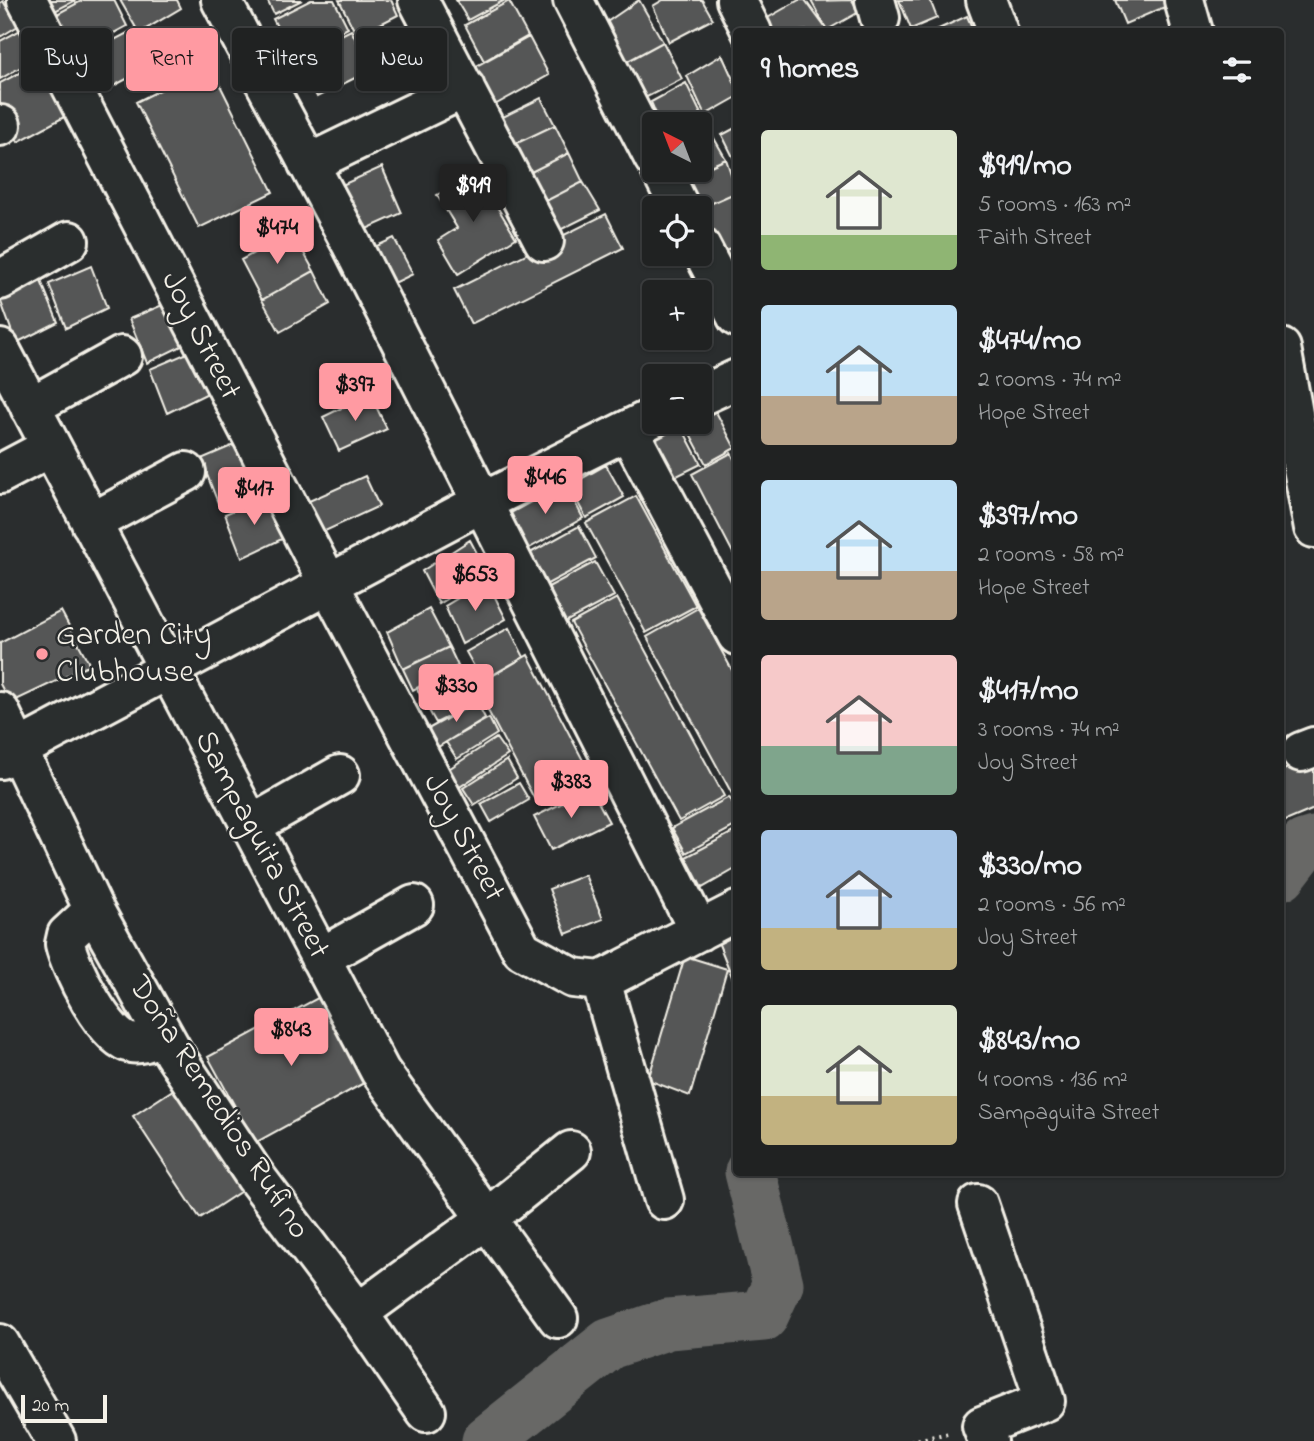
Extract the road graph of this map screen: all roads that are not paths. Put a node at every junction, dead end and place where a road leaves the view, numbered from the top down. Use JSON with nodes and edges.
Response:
{"nodes":[{"id":1,"x":27,"y":0,"type":"edge"},
{"id":2,"x":221,"y":0,"type":"edge"},
{"id":3,"x":418,"y":0,"type":"edge"},
{"id":4,"x":573,"y":0,"type":"edge"},
{"id":5,"x":736,"y":0,"type":"edge"},
{"id":6,"x":986,"y":0,"type":"edge"},
{"id":7,"x":1184,"y":0,"type":"edge"},
{"id":8,"x":750,"y":28,"type":"edge"},
{"id":9,"x":996,"y":28,"type":"edge"},
{"id":10,"x":1192,"y":28,"type":"edge"},
{"id":11,"x":465,"y":88,"type":"junction"},
{"id":12,"x":642,"y":135,"type":"edge"},
{"id":13,"x":307,"y":164,"type":"junction"},
{"id":14,"x":69,"y":240,"type":"dead end"},
{"id":15,"x":544,"y":241,"type":"dead end"},
{"id":16,"x":710,"y":266,"type":"edge"},
{"id":17,"x":0,"y":281,"type":"edge"},
{"id":18,"x":733,"y":309,"type":"edge"},
{"id":19,"x":0,"y":349,"type":"edge"},
{"id":20,"x":122,"y":356,"type":"dead end"},
{"id":21,"x":1284,"y":364,"type":"edge"},
{"id":22,"x":733,"y":381,"type":"edge"},
{"id":23,"x":712,"y":390,"type":"edge"},
{"id":24,"x":30,"y":407,"type":"junction"},
{"id":25,"x":641,"y":423,"type":"edge"},
{"id":26,"x":51,"y":447,"type":"junction"},
{"id":27,"x":186,"y":472,"type":"dead end"},
{"id":28,"x":0,"y":474,"type":"edge"},
{"id":29,"x":481,"y":503,"type":"junction"},
{"id":30,"x":91,"y":523,"type":"junction"},
{"id":31,"x":1314,"y":528,"type":"edge"},
{"id":32,"x":329,"y":585,"type":"junction"},
{"id":33,"x":733,"y":626,"type":"edge"},
{"id":34,"x":170,"y":670,"type":"junction"},
{"id":35,"x":0,"y":712,"type":"edge"},
{"id":36,"x":8,"y":754,"type":"edge"},
{"id":37,"x":340,"y":775,"type":"dead end"},
{"id":38,"x":250,"y":826,"type":"junction"},
{"id":39,"x":414,"y":905,"type":"dead end"},
{"id":40,"x":733,"y":913,"type":"edge"},
{"id":41,"x":699,"y":931,"type":"junction"},
{"id":42,"x":320,"y":958,"type":"junction"},
{"id":43,"x":601,"y":981,"type":"junction"},
{"id":44,"x":571,"y":1151,"type":"dead end"},
{"id":45,"x":664,"y":1200,"type":"dead end"},
{"id":46,"x":978,"y":1204,"type":"dead end"},
{"id":47,"x":485,"y":1220,"type":"junction"},
{"id":48,"x":358,"y":1313,"type":"junction"},
{"id":49,"x":558,"y":1318,"type":"dead end"},
{"id":50,"x":0,"y":1344,"type":"edge"},
{"id":51,"x":426,"y":1412,"type":"dead end"},
{"id":52,"x":985,"y":1434,"type":"edge"},
{"id":53,"x":56,"y":1441,"type":"edge"}],
"edges":[{"from":1,"to":32,"type":"street","name":"Joy Street"},
{"from":2,"to":13,"type":"street"},
{"from":3,"to":11,"type":"street"},
{"from":4,"to":12,"type":"street"},
{"from":5,"to":8,"type":"street"},
{"from":6,"to":9,"type":"street"},
{"from":7,"to":10,"type":"street"},
{"from":11,"to":13,"type":"street"},
{"from":11,"to":15,"type":"street"},
{"from":13,"to":29,"type":"street"},
{"from":14,"to":17,"type":"street"},
{"from":16,"to":18,"type":"street"},
{"from":19,"to":24,"type":"street","name":"Sampaguita Street"},
{"from":20,"to":24,"type":"street"},
{"from":21,"to":31,"type":"street"},
{"from":22,"to":23,"type":"street"},
{"from":24,"to":26,"type":"street","name":"Sampaguita Street"},
{"from":25,"to":29,"type":"street"},
{"from":25,"to":33,"type":"street"},
{"from":26,"to":28,"type":"street"},
{"from":26,"to":30,"type":"street","name":"Sampaguita Street"},
{"from":27,"to":30,"type":"street"},
{"from":29,"to":32,"type":"street"},
{"from":29,"to":41,"type":"street"},
{"from":30,"to":34,"type":"street","name":"Sampaguita Street"},
{"from":32,"to":34,"type":"street"},
{"from":32,"to":43,"type":"street","name":"Joy Street"},
{"from":34,"to":36,"type":"street"},
{"from":34,"to":38,"type":"street","name":"Sampaguita Street"},
{"from":35,"to":36,"type":"street","name":"Doña Remedios Rufino"},
{"from":36,"to":48,"type":"street","name":"Doña Remedios Rufino"},
{"from":37,"to":38,"type":"street"},
{"from":38,"to":42,"type":"street","name":"Sampaguita Street"},
{"from":39,"to":42,"type":"street"},
{"from":40,"to":41,"type":"street"},
{"from":41,"to":43,"type":"street"},
{"from":42,"to":47,"type":"street","name":"Sampaguita Street"},
{"from":43,"to":45,"type":"street"},
{"from":44,"to":47,"type":"street"},
{"from":46,"to":52,"type":"street"},
{"from":47,"to":48,"type":"street"},
{"from":47,"to":49,"type":"street","name":"Sampaguita Street"},
{"from":48,"to":51,"type":"street","name":"Doña Remedios Rufino"},
{"from":50,"to":53,"type":"street"}]}
